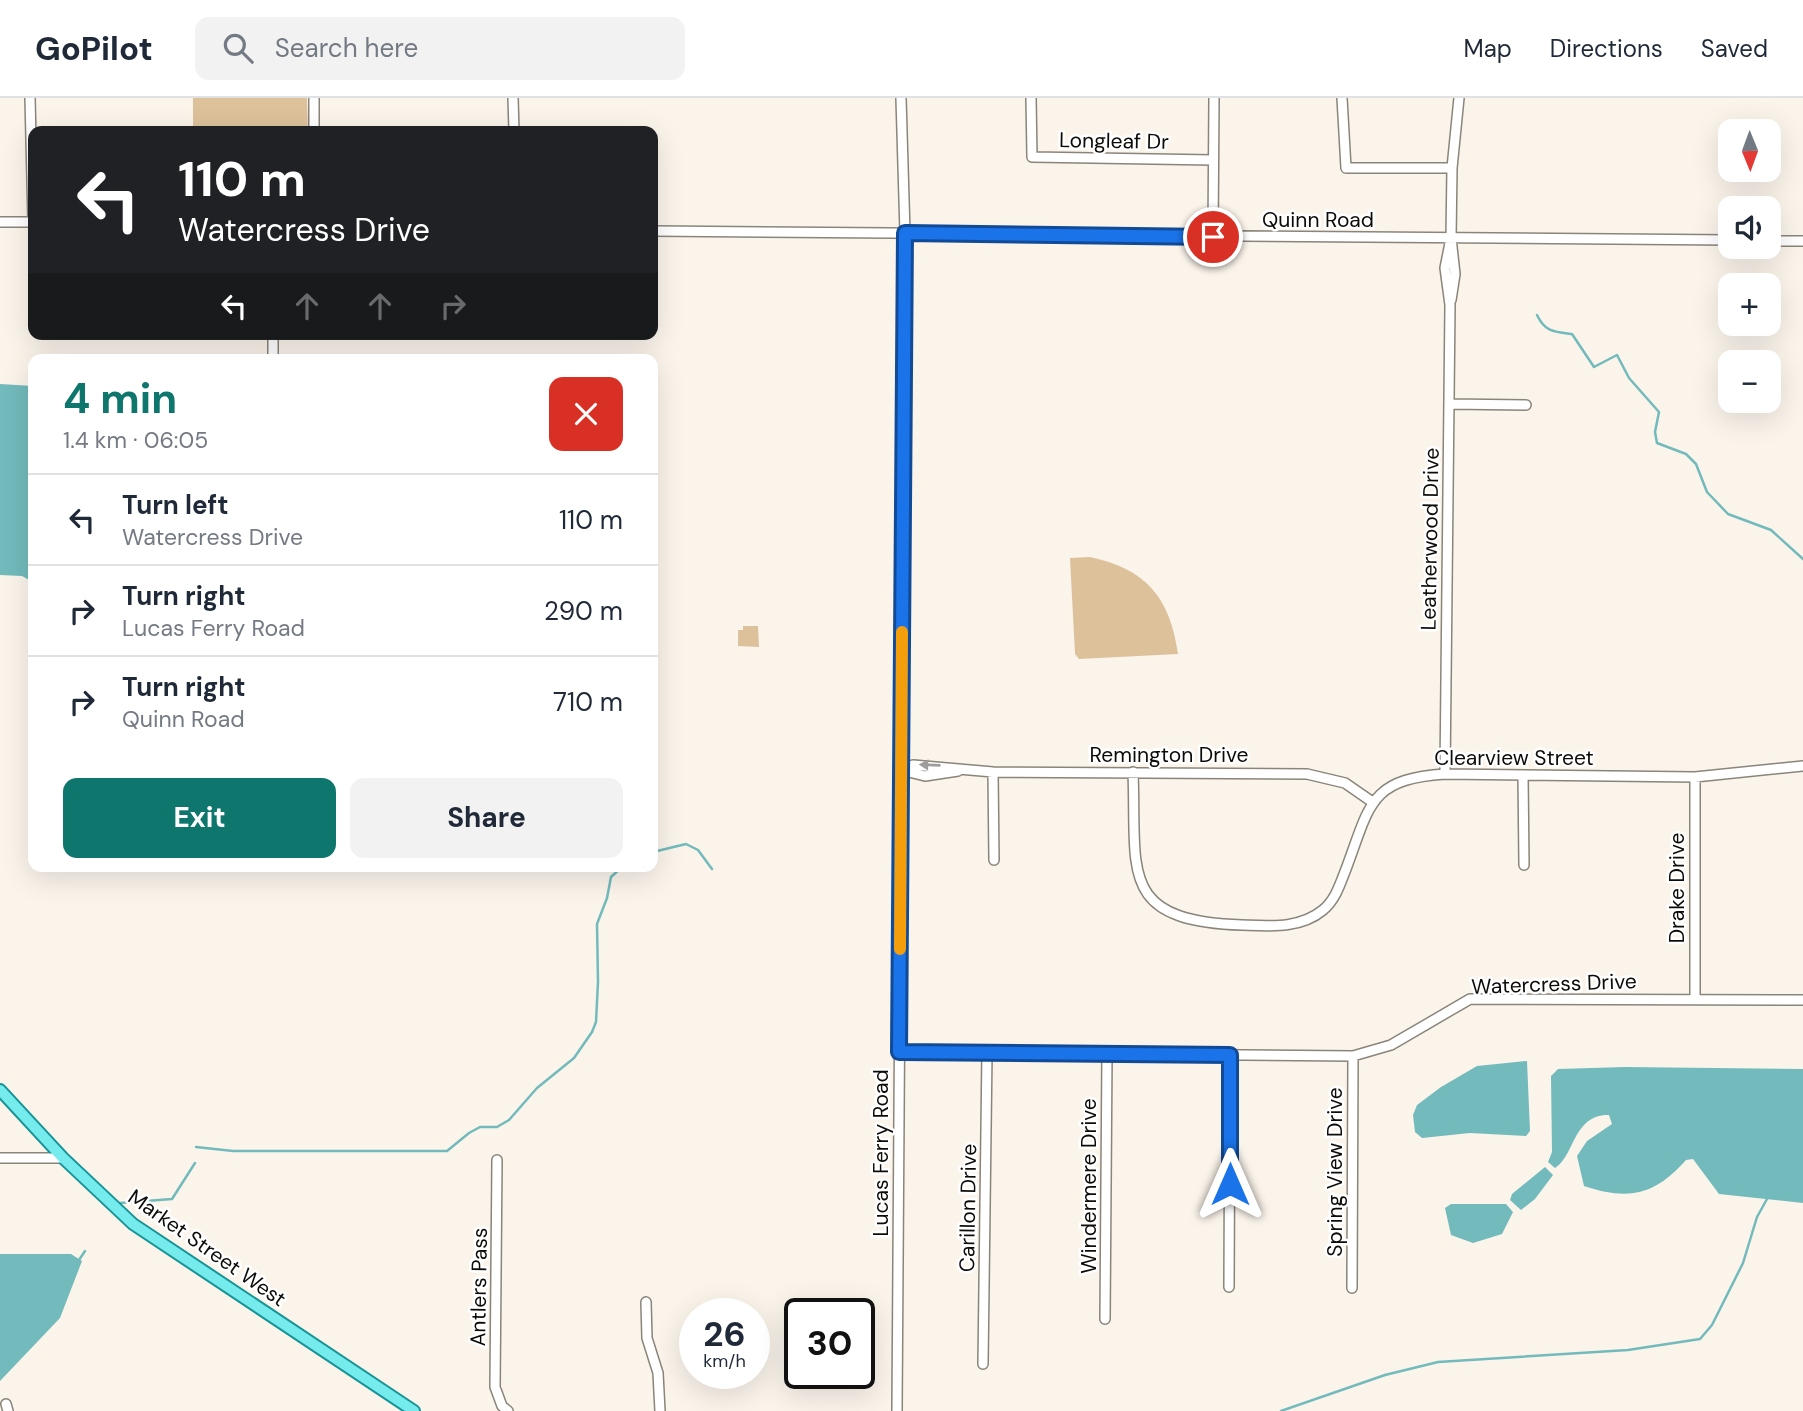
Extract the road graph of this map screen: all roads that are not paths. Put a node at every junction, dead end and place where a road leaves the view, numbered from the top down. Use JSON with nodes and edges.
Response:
{"nodes":[{"id":1,"x":30,"y":98,"type":"edge"},
{"id":2,"x":314,"y":98,"type":"edge"},
{"id":3,"x":513,"y":98,"type":"edge"},
{"id":4,"x":901,"y":98,"type":"edge"},
{"id":5,"x":1031,"y":98,"type":"edge"},
{"id":6,"x":1214,"y":98,"type":"edge"},
{"id":7,"x":1342,"y":98,"type":"edge"},
{"id":8,"x":1460,"y":98,"type":"edge"},
{"id":9,"x":31,"y":126,"type":"edge"},
{"id":10,"x":314,"y":126,"type":"edge"},
{"id":11,"x":514,"y":126,"type":"edge"},
{"id":12,"x":1213,"y":160,"type":"junction"},
{"id":13,"x":1452,"y":168,"type":"junction"},
{"id":14,"x":0,"y":222,"type":"edge"},
{"id":15,"x":28,"y":222,"type":"edge"},
{"id":16,"x":658,"y":232,"type":"edge"},
{"id":17,"x":905,"y":233,"type":"junction"},
{"id":18,"x":1213,"y":237,"type":"junction"},
{"id":19,"x":1451,"y":238,"type":"junction"},
{"id":20,"x":1718,"y":240,"type":"edge"},
{"id":21,"x":1781,"y":241,"type":"edge"},
{"id":22,"x":1803,"y":241,"type":"edge"},
{"id":23,"x":1449,"y":404,"type":"junction"},
{"id":24,"x":1526,"y":405,"type":"dead end"},
{"id":25,"x":1803,"y":766,"type":"edge"},
{"id":26,"x":901,"y":770,"type":"junction"},
{"id":27,"x":993,"y":772,"type":"junction"},
{"id":28,"x":1133,"y":772,"type":"junction"},
{"id":29,"x":1445,"y":774,"type":"junction"},
{"id":30,"x":1522,"y":775,"type":"junction"},
{"id":31,"x":1695,"y":777,"type":"junction"},
{"id":32,"x":1371,"y":801,"type":"junction"},
{"id":33,"x":995,"y":860,"type":"dead end"},
{"id":34,"x":1524,"y":865,"type":"dead end"},
{"id":35,"x":1695,"y":999,"type":"junction"},
{"id":36,"x":1803,"y":1000,"type":"edge"},
{"id":37,"x":899,"y":1052,"type":"junction"},
{"id":38,"x":987,"y":1052,"type":"junction"},
{"id":39,"x":1107,"y":1053,"type":"junction"},
{"id":40,"x":1230,"y":1055,"type":"junction"},
{"id":41,"x":1353,"y":1056,"type":"junction"},
{"id":42,"x":0,"y":1090,"type":"edge"},
{"id":43,"x":0,"y":1158,"type":"edge"},
{"id":44,"x":64,"y":1158,"type":"junction"},
{"id":45,"x":497,"y":1160,"type":"dead end"},
{"id":46,"x":1229,"y":1287,"type":"dead end"},
{"id":47,"x":1352,"y":1287,"type":"dead end"},
{"id":48,"x":646,"y":1302,"type":"dead end"},
{"id":49,"x":1105,"y":1319,"type":"dead end"},
{"id":50,"x":984,"y":1364,"type":"dead end"},
{"id":51,"x":414,"y":1411,"type":"edge"},
{"id":52,"x":508,"y":1411,"type":"edge"},
{"id":53,"x":660,"y":1411,"type":"edge"},
{"id":54,"x":897,"y":1411,"type":"edge"}],
"edges":[{"from":1,"to":9,"type":"street"},
{"from":2,"to":10,"type":"street"},
{"from":3,"to":11,"type":"street"},
{"from":4,"to":17,"type":"street","name":"Lucas Ferry Road"},
{"from":5,"to":12,"type":"street","name":"Longleaf Dr"},
{"from":6,"to":12,"type":"street"},
{"from":7,"to":13,"type":"street"},
{"from":8,"to":13,"type":"street","name":"Leatherwood Drive"},
{"from":12,"to":18,"type":"street"},
{"from":13,"to":19,"type":"street","name":"Leatherwood Drive"},
{"from":14,"to":15,"type":"street"},
{"from":16,"to":17,"type":"street","name":"Quinn Road"},
{"from":17,"to":18,"type":"street","name":"Quinn Road"},
{"from":17,"to":26,"type":"street","name":"Lucas Ferry Road"},
{"from":18,"to":19,"type":"street","name":"Quinn Road"},
{"from":19,"to":20,"type":"street","name":"Quinn Road"},
{"from":19,"to":23,"type":"street","name":"Leatherwood Drive"},
{"from":21,"to":22,"type":"street"},
{"from":23,"to":24,"type":"street"},
{"from":23,"to":29,"type":"street","name":"Leatherwood Drive"},
{"from":25,"to":31,"type":"street","name":"Clearview Street"},
{"from":26,"to":27,"type":"street","name":"Remington Drive"},
{"from":26,"to":37,"type":"street","name":"Lucas Ferry Road"},
{"from":27,"to":28,"type":"street","name":"Remington Drive"},
{"from":27,"to":33,"type":"street"},
{"from":28,"to":32,"type":"street","name":"Remington Drive"},
{"from":28,"to":32,"type":"street"},
{"from":29,"to":30,"type":"street","name":"Clearview Street"},
{"from":29,"to":32,"type":"street","name":"Clearview Street"},
{"from":30,"to":31,"type":"street","name":"Clearview Street"},
{"from":30,"to":34,"type":"street"},
{"from":31,"to":35,"type":"street","name":"Drake Drive"},
{"from":35,"to":36,"type":"street","name":"Watercress Drive"},
{"from":35,"to":41,"type":"street","name":"Watercress Drive"},
{"from":37,"to":38,"type":"street","name":"Watercress Drive"},
{"from":37,"to":54,"type":"street","name":"Lucas Ferry Road"},
{"from":38,"to":39,"type":"street","name":"Watercress Drive"},
{"from":38,"to":50,"type":"street","name":"Carillon Drive"},
{"from":39,"to":40,"type":"street","name":"Watercress Drive"},
{"from":39,"to":49,"type":"street","name":"Windermere Drive"},
{"from":40,"to":41,"type":"street","name":"Watercress Drive"},
{"from":40,"to":46,"type":"street"},
{"from":41,"to":47,"type":"street","name":"Spring View Drive"},
{"from":42,"to":44,"type":"main road","name":"Market Street West"},
{"from":43,"to":44,"type":"street"},
{"from":44,"to":51,"type":"main road","name":"Market Street West"},
{"from":45,"to":52,"type":"street","name":"Antlers Pass"},
{"from":48,"to":53,"type":"street"}]}
